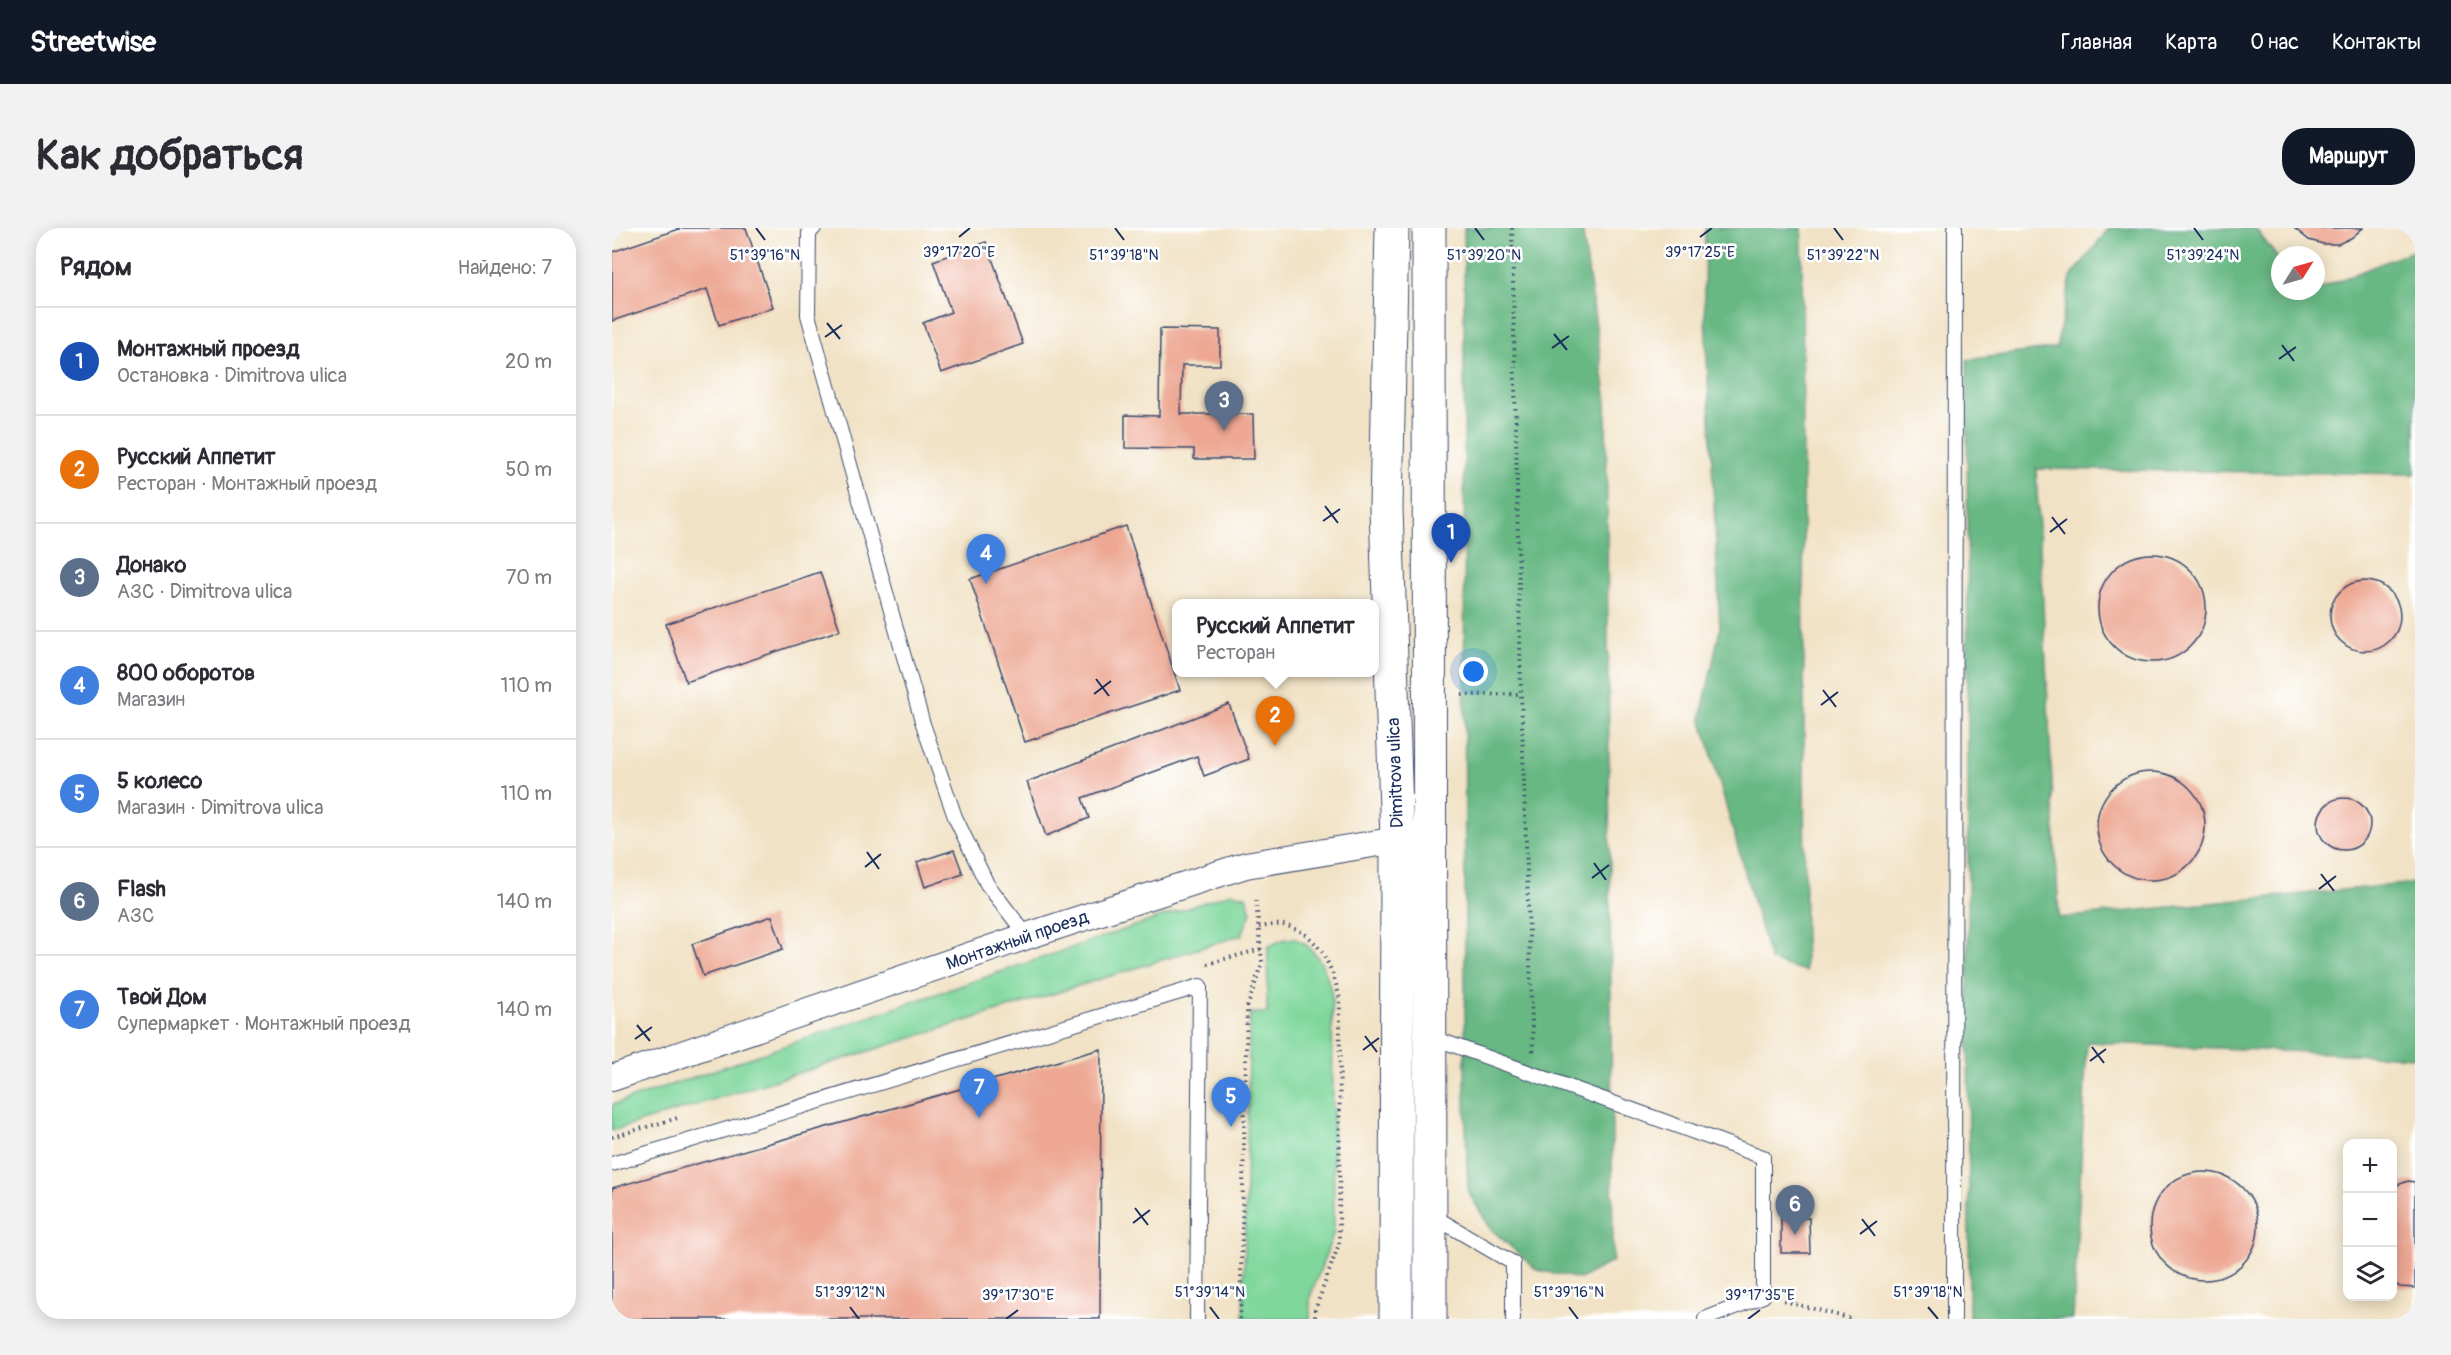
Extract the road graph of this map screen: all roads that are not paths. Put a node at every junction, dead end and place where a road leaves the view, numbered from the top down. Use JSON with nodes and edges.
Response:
{"nodes":[{"id":1,"x":814,"y":228,"type":"edge"},
{"id":2,"x":1392,"y":228,"type":"edge"},
{"id":3,"x":1429,"y":228,"type":"edge"},
{"id":4,"x":1955,"y":228,"type":"edge"},
{"id":5,"x":1397,"y":840,"type":"junction"},
{"id":6,"x":1430,"y":841,"type":"junction"},
{"id":7,"x":1027,"y":936,"type":"junction"},
{"id":8,"x":1431,"y":1037,"type":"junction"},
{"id":9,"x":612,"y":1078,"type":"edge"},
{"id":10,"x":612,"y":1164,"type":"edge"},
{"id":11,"x":1430,"y":1214,"type":"junction"},
{"id":12,"x":1197,"y":1319,"type":"edge"},
{"id":13,"x":1396,"y":1319,"type":"edge"},
{"id":14,"x":1430,"y":1319,"type":"edge"},
{"id":15,"x":1513,"y":1319,"type":"edge"},
{"id":16,"x":1705,"y":1319,"type":"edge"},
{"id":17,"x":1954,"y":1319,"type":"edge"}],
"edges":[{"from":1,"to":7,"type":"lane"},
{"from":2,"to":5,"type":"main road","name":"Dimitrova ulica"},
{"from":3,"to":6,"type":"main road","name":"Dimitrova ulica"},
{"from":4,"to":17,"type":"lane"},
{"from":5,"to":6,"type":"street","name":"Монтажный проезд"},
{"from":5,"to":7,"type":"street","name":"Монтажный проезд"},
{"from":5,"to":13,"type":"main road","name":"Dimitrova ulica"},
{"from":6,"to":8,"type":"main road","name":"Dimitrova ulica"},
{"from":7,"to":9,"type":"street","name":"Монтажный проезд"},
{"from":8,"to":11,"type":"main road","name":"Dimitrova ulica"},
{"from":8,"to":16,"type":"lane"},
{"from":10,"to":12,"type":"lane"},
{"from":11,"to":14,"type":"main road","name":"Dimitrova ulica"},
{"from":11,"to":15,"type":"lane"}]}
